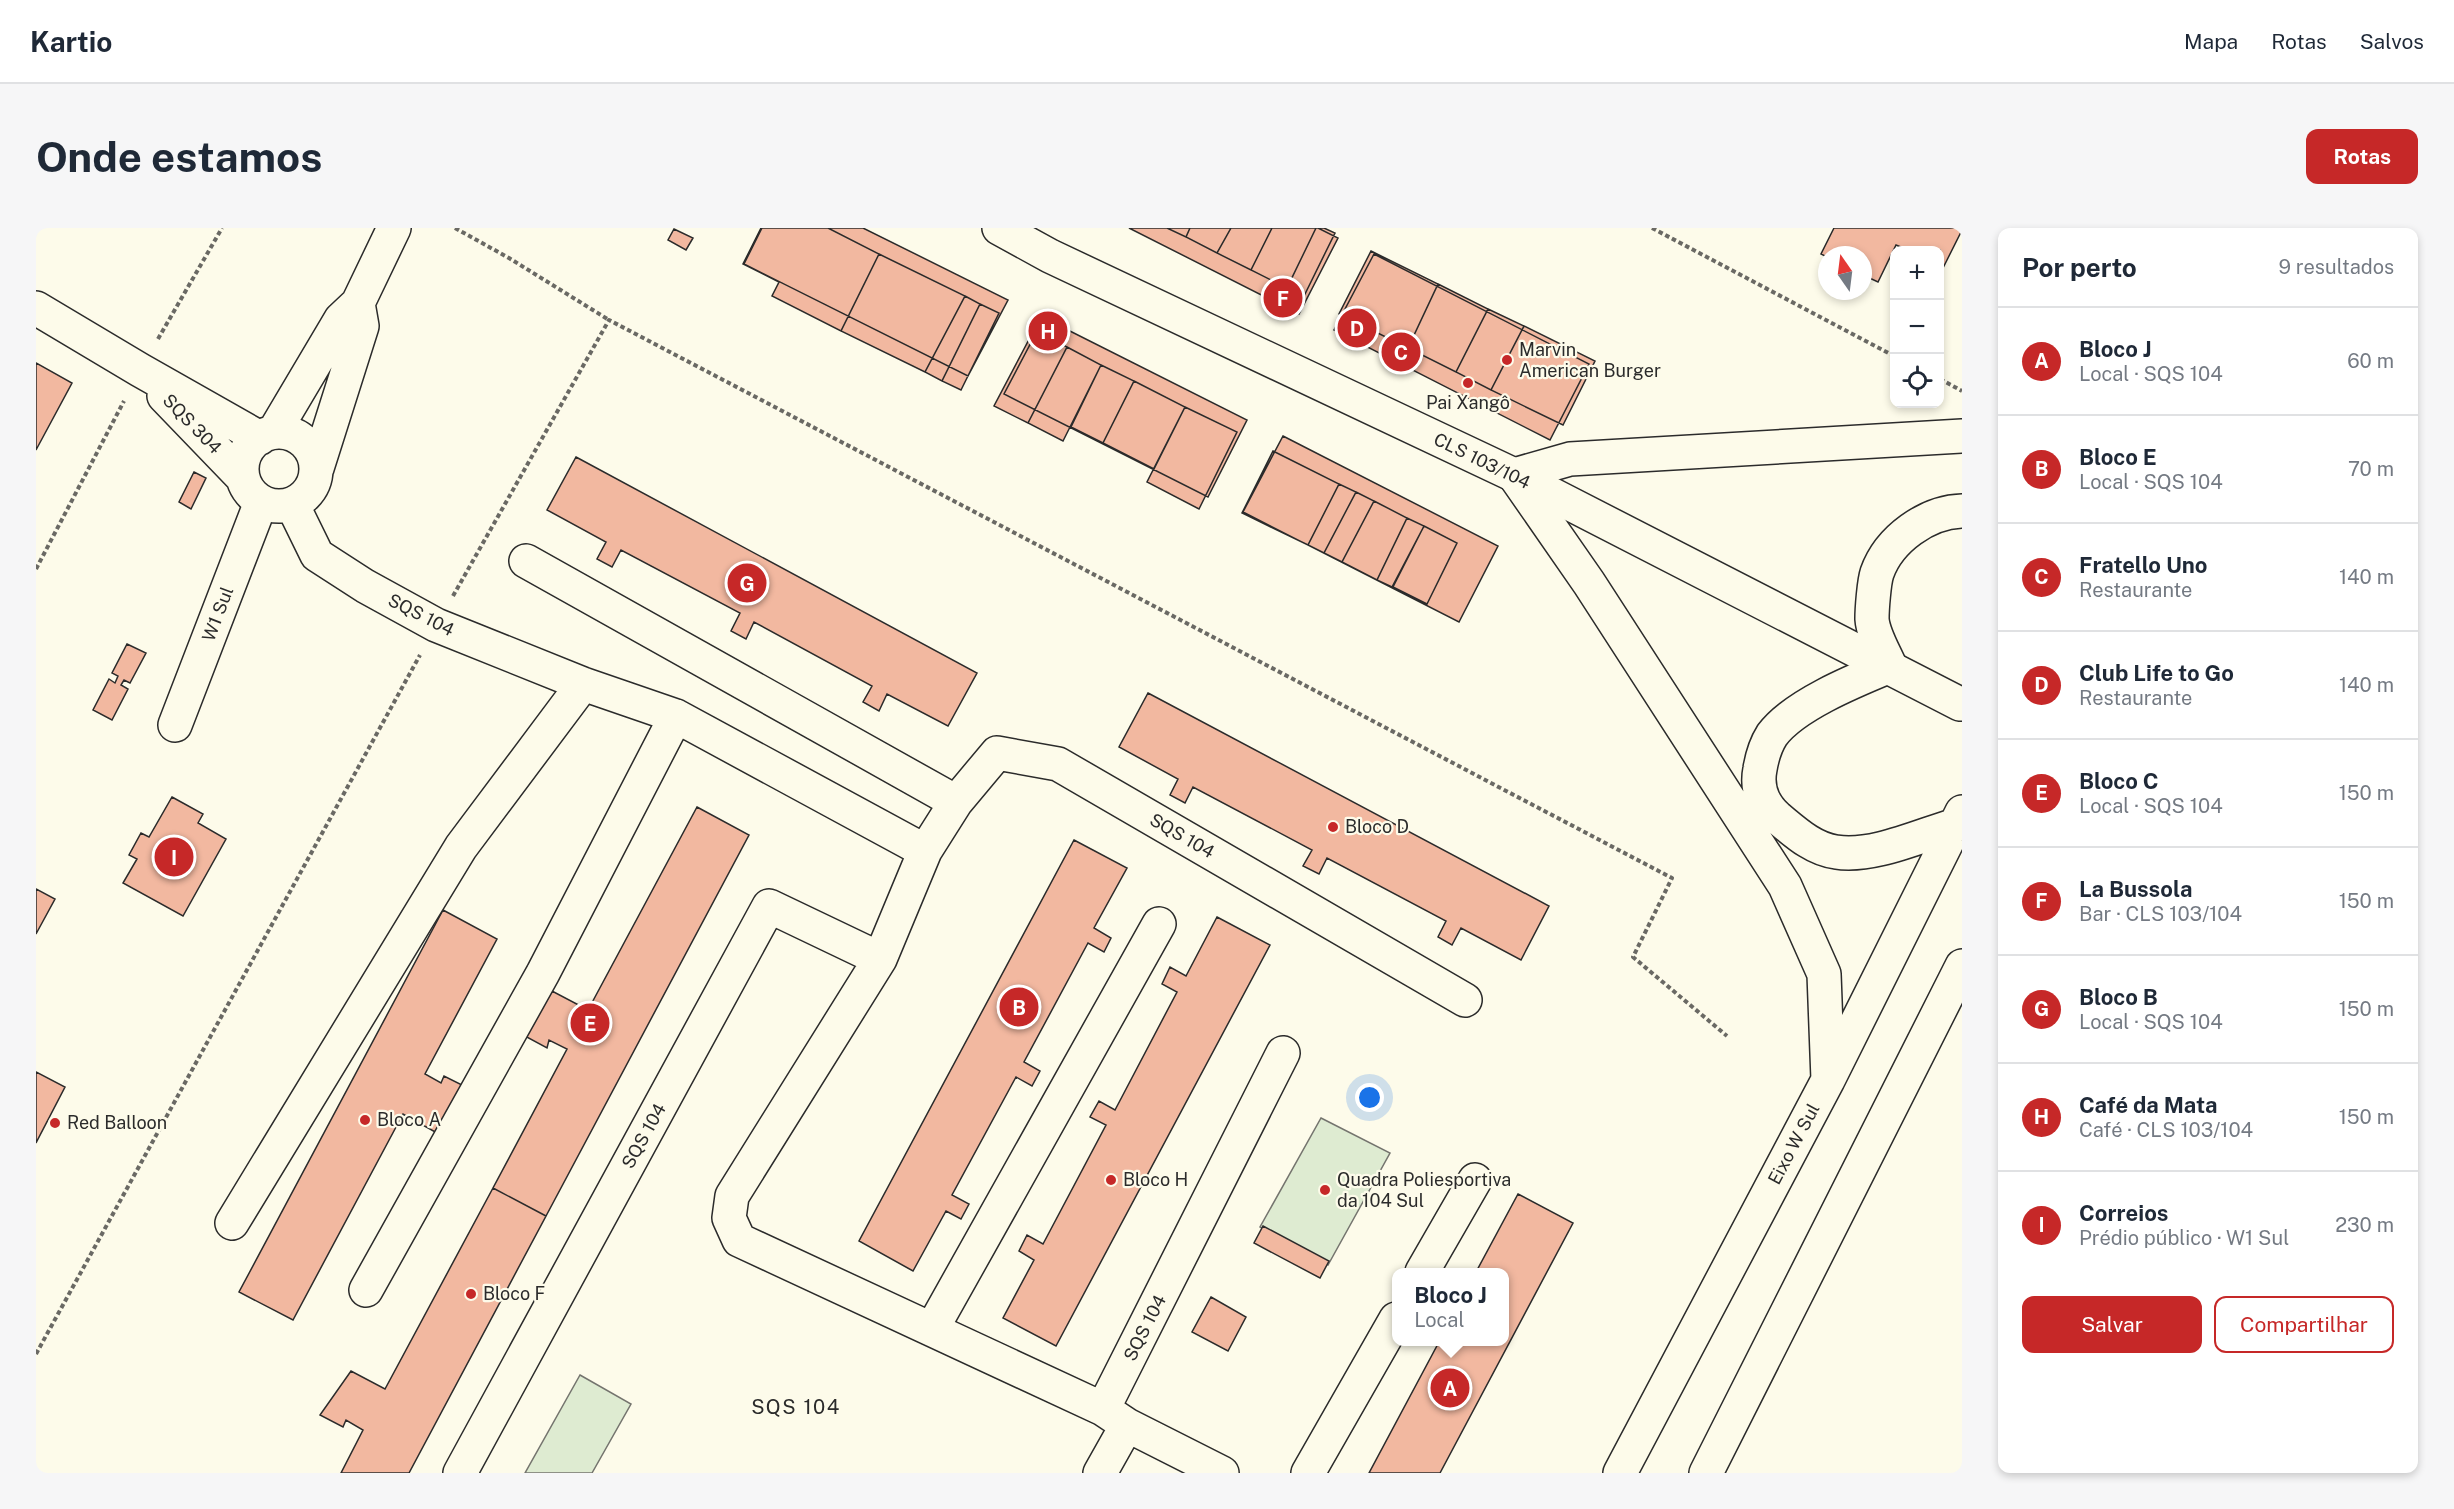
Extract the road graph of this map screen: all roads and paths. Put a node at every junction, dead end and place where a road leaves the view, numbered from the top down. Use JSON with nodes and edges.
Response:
{"nodes":[{"id":1,"x":394,"y":228,"type":"edge"},
{"id":2,"x":454,"y":228,"type":"edge"},
{"id":3,"x":999,"y":228,"type":"edge"},
{"id":4,"x":1652,"y":228,"type":"edge"},
{"id":5,"x":358,"y":303,"type":"junction"},
{"id":6,"x":36,"y":308,"type":"edge"},
{"id":7,"x":609,"y":320,"type":"dead end"},
{"id":8,"x":1890,"y":354,"type":"edge"},
{"id":9,"x":140,"y":370,"type":"junction"},
{"id":10,"x":1944,"y":382,"type":"edge"},
{"id":11,"x":1962,"y":391,"type":"edge"},
{"id":12,"x":267,"y":435,"type":"junction"},
{"id":13,"x":1962,"y":436,"type":"edge"},
{"id":14,"x":317,"y":468,"type":"junction"},
{"id":15,"x":1514,"y":475,"type":"junction"},
{"id":16,"x":266,"y":495,"type":"junction"},
{"id":17,"x":1962,"y":511,"type":"edge"},
{"id":18,"x":526,"y":561,"type":"dead end"},
{"id":19,"x":1890,"y":666,"type":"junction"},
{"id":20,"x":583,"y":684,"type":"junction"},
{"id":21,"x":1960,"y":704,"type":"dead end"},
{"id":22,"x":676,"y":716,"type":"junction"},
{"id":23,"x":175,"y":725,"type":"dead end"},
{"id":24,"x":956,"y":802,"type":"junction"},
{"id":25,"x":1959,"y":818,"type":"edge"},
{"id":26,"x":925,"y":851,"type":"junction"},
{"id":27,"x":1159,"y":924,"type":"dead end"},
{"id":28,"x":880,"y":959,"type":"junction"},
{"id":29,"x":1962,"y":966,"type":"edge"},
{"id":30,"x":1465,"y":1000,"type":"dead end"},
{"id":31,"x":1283,"y":1053,"type":"dead end"},
{"id":32,"x":1828,"y":1080,"type":"junction"},
{"id":33,"x":1475,"y":1180,"type":"dead end"},
{"id":34,"x":232,"y":1223,"type":"dead end"},
{"id":35,"x":1424,"y":1268,"type":"edge"},
{"id":36,"x":366,"y":1290,"type":"dead end"},
{"id":37,"x":1392,"y":1326,"type":"edge"},
{"id":38,"x":932,"y":1329,"type":"junction"},
{"id":39,"x":1115,"y":1417,"type":"junction"},
{"id":40,"x":460,"y":1473,"type":"edge"},
{"id":41,"x":1100,"y":1473,"type":"edge"},
{"id":42,"x":1222,"y":1473,"type":"edge"},
{"id":43,"x":1308,"y":1473,"type":"edge"},
{"id":44,"x":1620,"y":1473,"type":"edge"},
{"id":45,"x":1706,"y":1473,"type":"edge"}],
"edges":[{"from":1,"to":5,"type":"street"},
{"from":2,"to":7,"type":"path"},
{"from":3,"to":15,"type":"street","name":"CLS 103/104"},
{"from":4,"to":8,"type":"path"},
{"from":5,"to":12,"type":"street"},
{"from":5,"to":14,"type":"street"},
{"from":6,"to":9,"type":"street","name":"SQS 304"},
{"from":9,"to":12,"type":"street","name":"SQS 304"},
{"from":9,"to":16,"type":"street","name":"SQS 304"},
{"from":10,"to":11,"type":"path"},
{"from":12,"to":14,"type":"street"},
{"from":12,"to":16,"type":"street"},
{"from":13,"to":15,"type":"street"},
{"from":14,"to":16,"type":"street"},
{"from":15,"to":19,"type":"street","name":"CLS 103/104"},
{"from":15,"to":32,"type":"street"},
{"from":16,"to":20,"type":"street","name":"SQS 104"},
{"from":16,"to":23,"type":"street","name":"W1 Sul"},
{"from":17,"to":19,"type":"street"},
{"from":18,"to":24,"type":"street"},
{"from":19,"to":21,"type":"street","name":"CLS 103/104"},
{"from":19,"to":25,"type":"street"},
{"from":20,"to":22,"type":"street","name":"SQS 104"},
{"from":20,"to":34,"type":"street"},
{"from":22,"to":26,"type":"street","name":"SQS 104"},
{"from":22,"to":36,"type":"street"},
{"from":24,"to":26,"type":"street","name":"SQS 104"},
{"from":24,"to":30,"type":"street","name":"SQS 104"},
{"from":25,"to":32,"type":"street","name":"Eixo W Sul"},
{"from":26,"to":28,"type":"street","name":"SQS 104"},
{"from":27,"to":38,"type":"street"},
{"from":28,"to":38,"type":"street","name":"SQS 104"},
{"from":28,"to":40,"type":"street","name":"SQS 104"},
{"from":29,"to":45,"type":"street"},
{"from":31,"to":39,"type":"street","name":"SQS 104"},
{"from":32,"to":44,"type":"street","name":"Eixo W Sul"},
{"from":33,"to":35,"type":"street"},
{"from":37,"to":43,"type":"street"},
{"from":38,"to":39,"type":"street","name":"SQS 104"},
{"from":39,"to":41,"type":"street","name":"SQS 104"},
{"from":39,"to":42,"type":"street","name":"SQS 104"}]}
